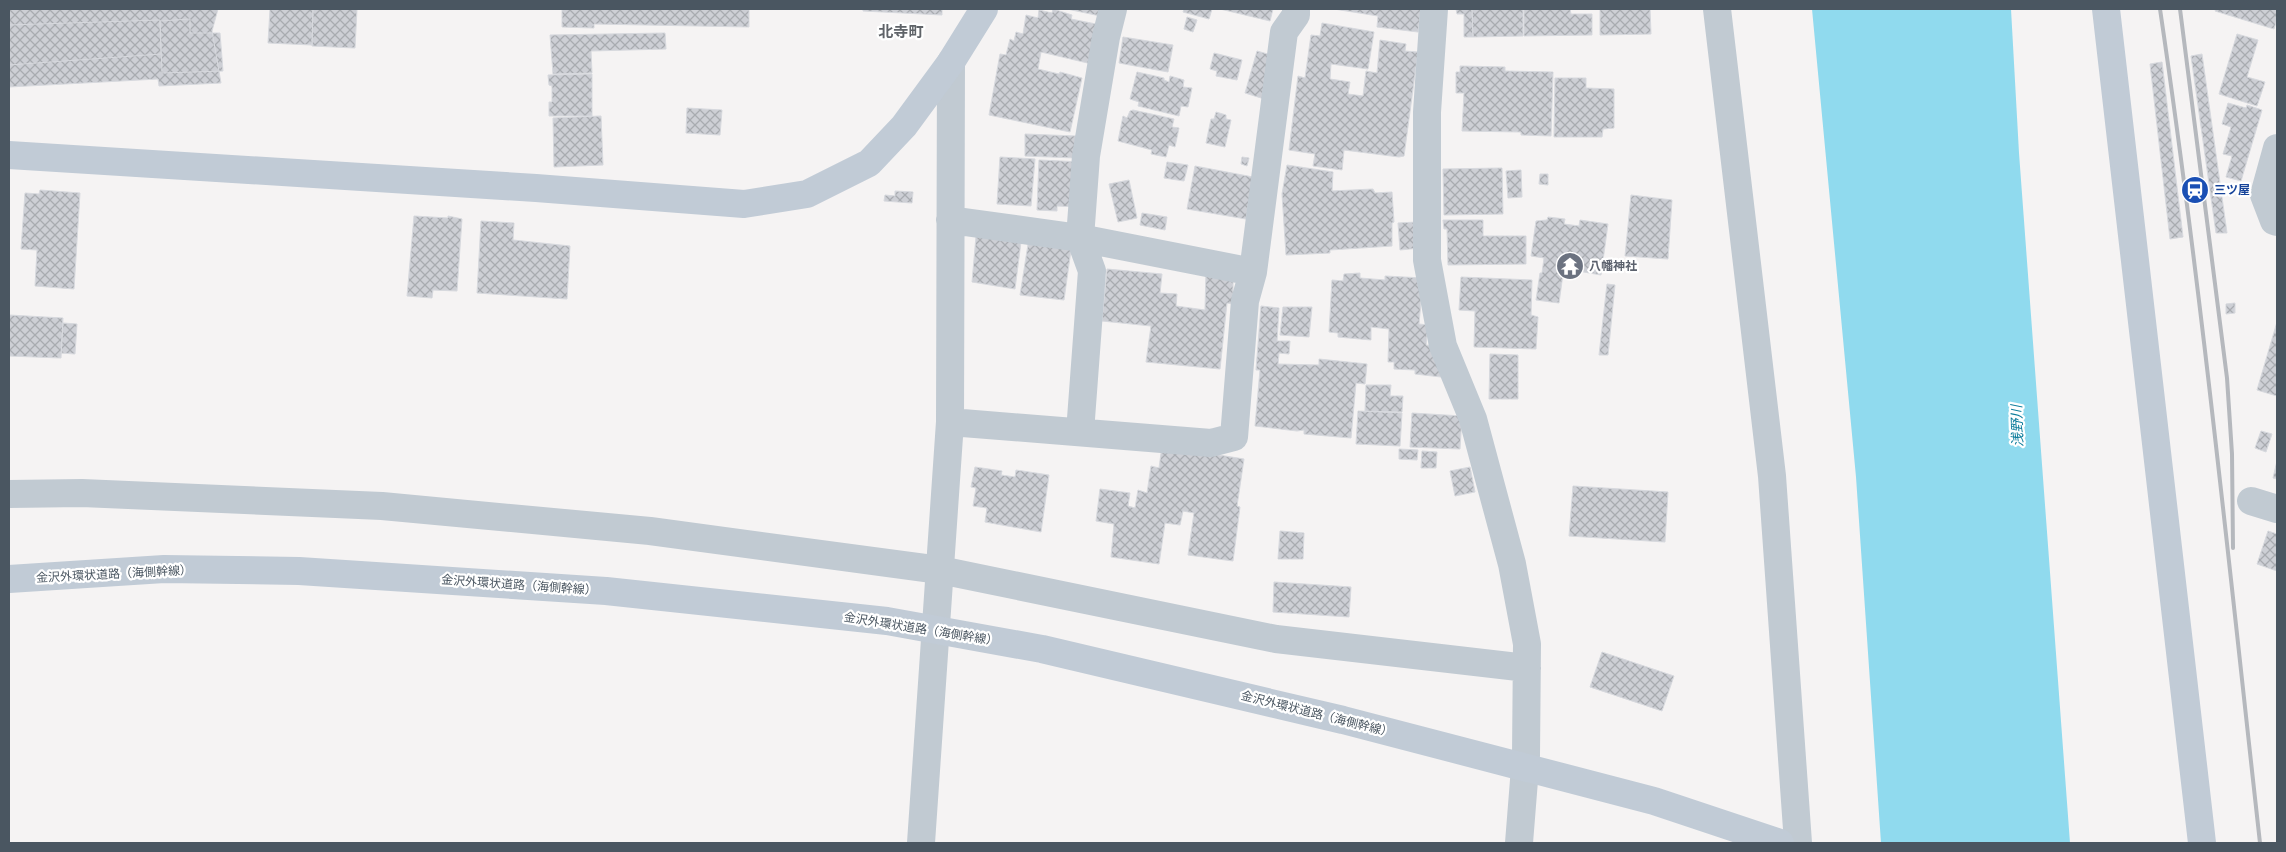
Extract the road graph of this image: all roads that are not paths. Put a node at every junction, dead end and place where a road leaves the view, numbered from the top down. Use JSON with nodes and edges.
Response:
{"nodes":[{"id":1,"x":984,"y":9,"type":"edge"},
{"id":2,"x":1113,"y":9,"type":"edge"},
{"id":3,"x":1296,"y":9,"type":"edge"},
{"id":4,"x":1434,"y":9,"type":"edge"},
{"id":5,"x":1717,"y":9,"type":"edge"},
{"id":6,"x":2106,"y":9,"type":"edge"},
{"id":7,"x":951,"y":62,"type":"junction"},
{"id":8,"x":2277,"y":148,"type":"edge"},
{"id":9,"x":9,"y":155,"type":"edge"},
{"id":10,"x":950,"y":220,"type":"junction"},
{"id":11,"x":2277,"y":222,"type":"edge"},
{"id":12,"x":1080,"y":238,"type":"junction"},
{"id":13,"x":1253,"y":272,"type":"junction"},
{"id":14,"x":950,"y":422,"type":"junction"},
{"id":15,"x":1080,"y":432,"type":"junction"},
{"id":16,"x":9,"y":494,"type":"edge"},
{"id":17,"x":2251,"y":501,"type":"dead end"},
{"id":18,"x":2277,"y":509,"type":"edge"},
{"id":19,"x":940,"y":570,"type":"junction"},
{"id":20,"x":9,"y":571,"type":"edge"},
{"id":21,"x":36,"y":578,"type":"junction"},
{"id":22,"x":9,"y":579,"type":"edge"},
{"id":23,"x":9,"y":586,"type":"edge"},
{"id":24,"x":1527,"y":668,"type":"junction"},
{"id":25,"x":921,"y":843,"type":"edge"},
{"id":26,"x":1519,"y":843,"type":"edge"},
{"id":27,"x":1780,"y":843,"type":"edge"},
{"id":28,"x":1798,"y":843,"type":"edge"},
{"id":29,"x":2202,"y":843,"type":"edge"}],
"edges":[{"from":1,"to":7,"type":"street"},
{"from":2,"to":12,"type":"street"},
{"from":3,"to":13,"type":"street"},
{"from":4,"to":24,"type":"street"},
{"from":5,"to":28,"type":"street"},
{"from":6,"to":29,"type":"street"},
{"from":7,"to":9,"type":"street"},
{"from":7,"to":10,"type":"street"},
{"from":8,"to":11,"type":"street"},
{"from":10,"to":12,"type":"street"},
{"from":10,"to":14,"type":"street"},
{"from":12,"to":13,"type":"street"},
{"from":12,"to":15,"type":"street"},
{"from":13,"to":15,"type":"street"},
{"from":14,"to":15,"type":"street"},
{"from":14,"to":19,"type":"street"},
{"from":16,"to":19,"type":"street"},
{"from":17,"to":18,"type":"street"},
{"from":19,"to":24,"type":"street"},
{"from":19,"to":25,"type":"street"},
{"from":20,"to":21,"type":"street"},
{"from":21,"to":22,"type":"street","name":"金沢外環状道路（海側幹線）"},
{"from":21,"to":23,"type":"street"},
{"from":21,"to":27,"type":"street","name":"金沢外環状道路（海側幹線）"},
{"from":24,"to":26,"type":"street"}]}
